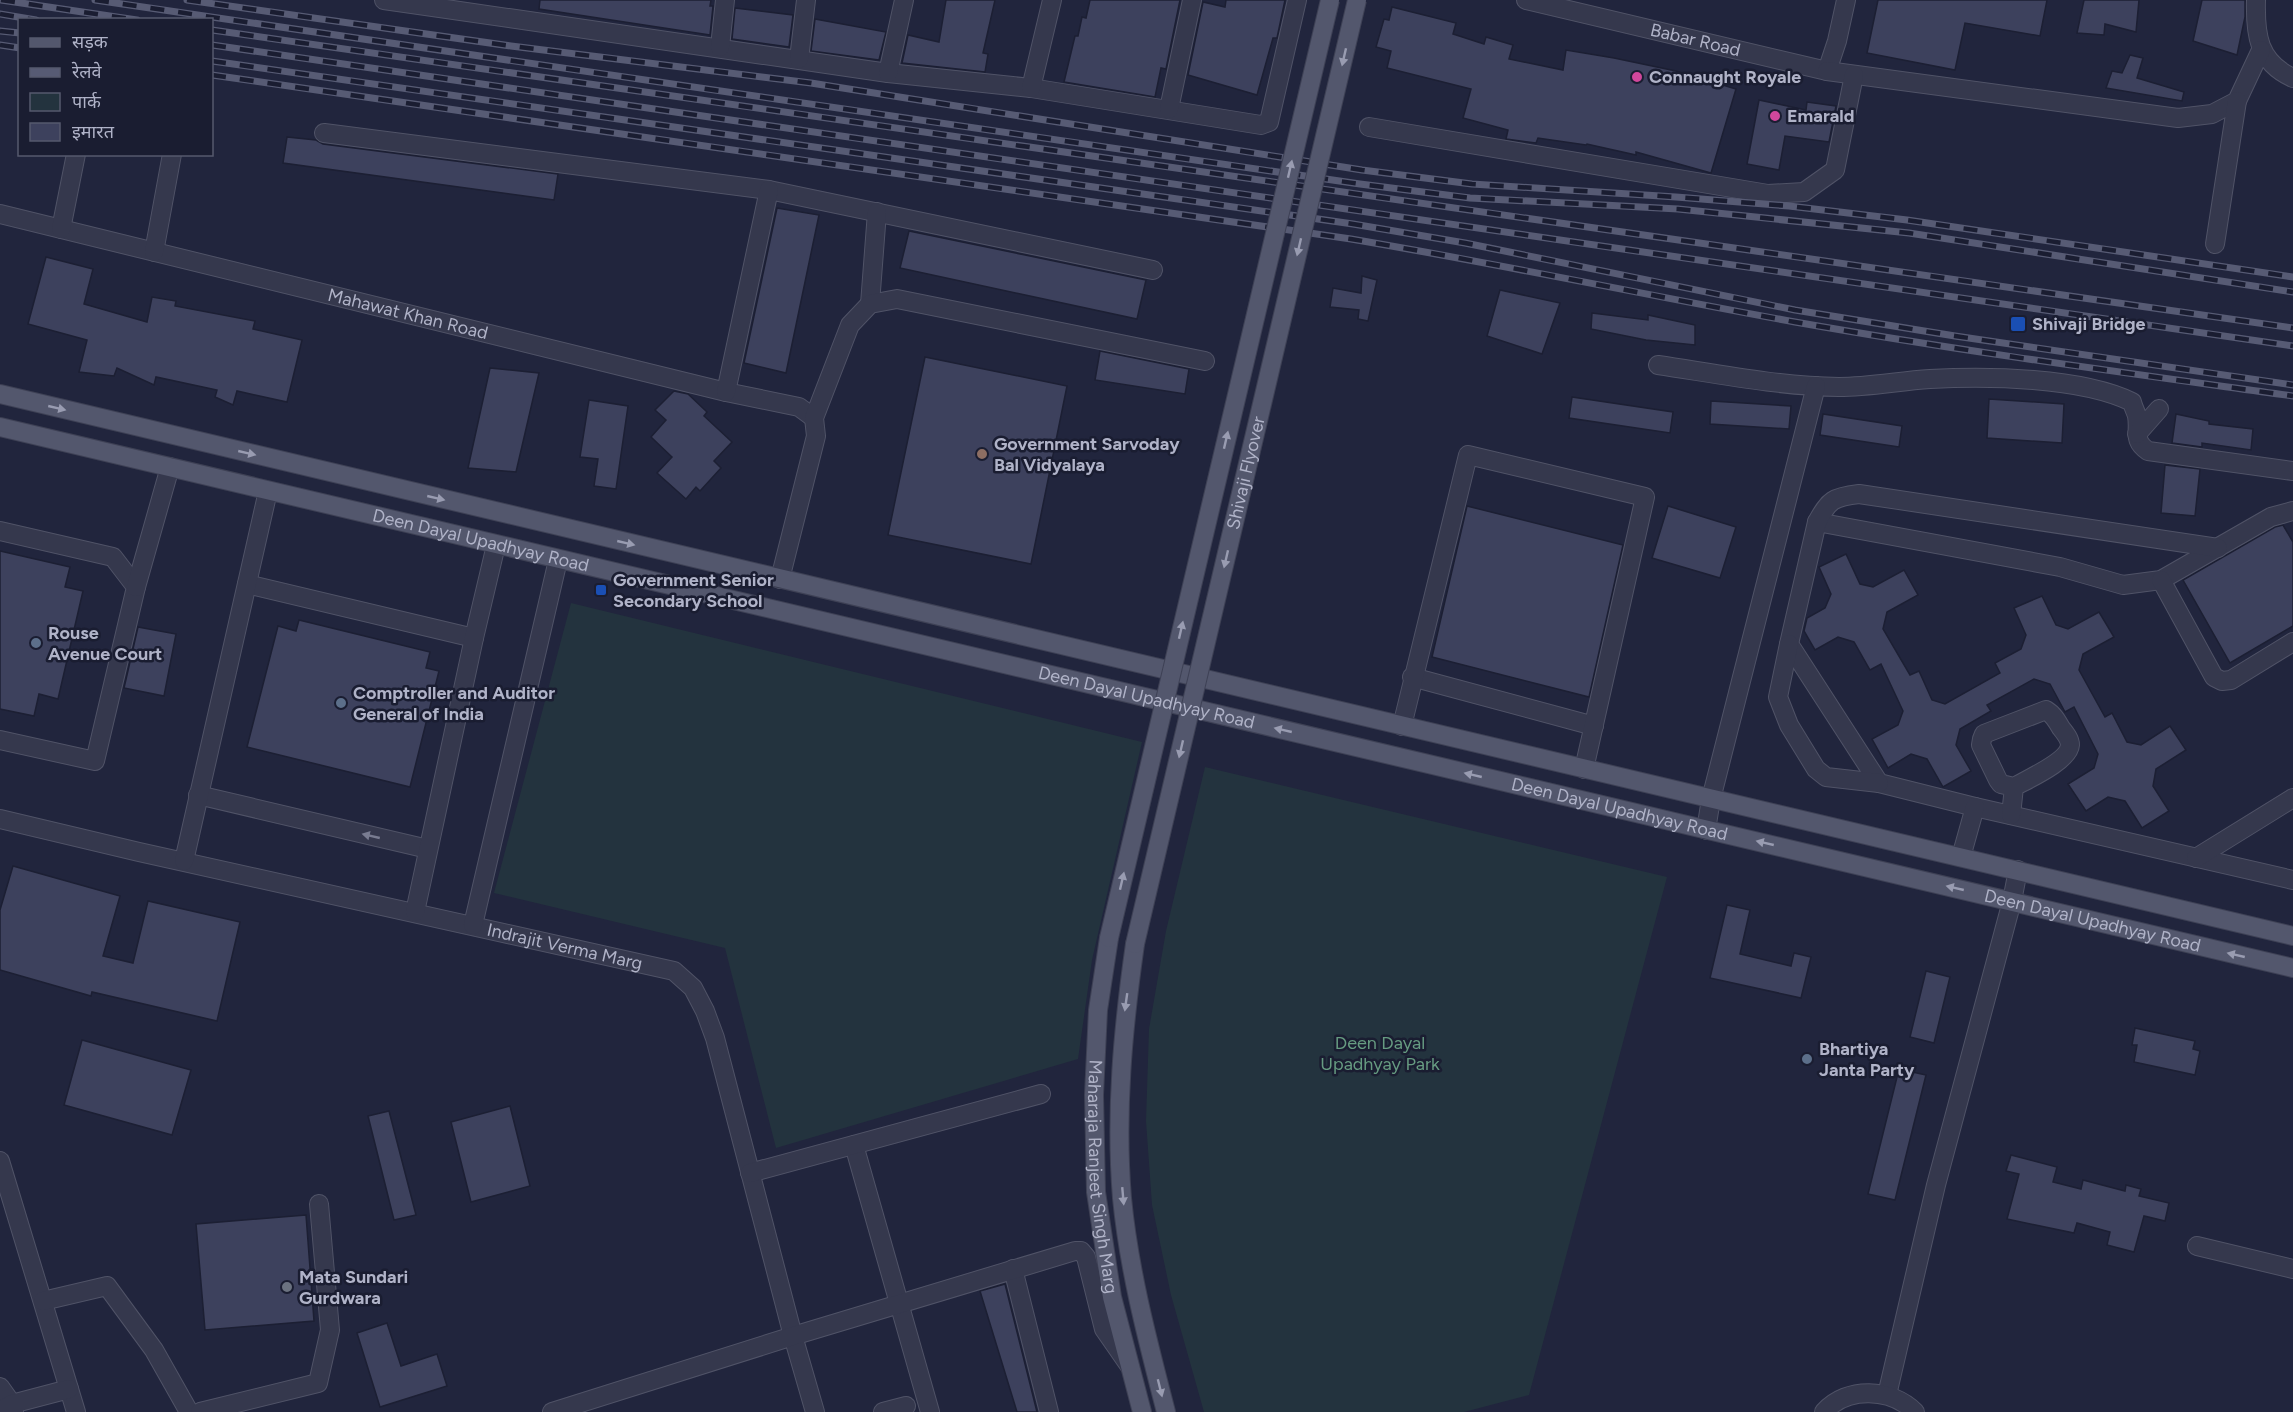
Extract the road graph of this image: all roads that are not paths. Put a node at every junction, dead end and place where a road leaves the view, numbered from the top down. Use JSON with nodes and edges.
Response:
{"nodes":[{"id":1,"x":384,"y":0,"type":"edge"},
{"id":2,"x":726,"y":0,"type":"edge"},
{"id":3,"x":806,"y":0,"type":"edge"},
{"id":4,"x":904,"y":0,"type":"edge"},
{"id":5,"x":1052,"y":0,"type":"edge"},
{"id":6,"x":1192,"y":0,"type":"edge"},
{"id":7,"x":1297,"y":0,"type":"edge"},
{"id":8,"x":1330,"y":0,"type":"edge"},
{"id":9,"x":1357,"y":0,"type":"edge"},
{"id":10,"x":1526,"y":0,"type":"edge"},
{"id":11,"x":1846,"y":0,"type":"edge"},
{"id":12,"x":2256,"y":0,"type":"edge"},
{"id":13,"x":720,"y":47,"type":"junction"},
{"id":14,"x":2261,"y":50,"type":"junction"},
{"id":15,"x":799,"y":59,"type":"junction"},
{"id":16,"x":1827,"y":71,"type":"junction"},
{"id":17,"x":888,"y":73,"type":"junction"},
{"id":18,"x":1854,"y":75,"type":"junction"},
{"id":19,"x":2293,"y":78,"type":"edge"},
{"id":20,"x":1031,"y":88,"type":"junction"},
{"id":21,"x":2237,"y":101,"type":"junction"},
{"id":22,"x":1168,"y":109,"type":"junction"},
{"id":23,"x":1369,"y":127,"type":"dead end"},
{"id":24,"x":324,"y":133,"type":"dead end"},
{"id":25,"x":76,"y":156,"type":"edge"},
{"id":26,"x":172,"y":156,"type":"edge"},
{"id":27,"x":769,"y":190,"type":"junction"},
{"id":28,"x":877,"y":212,"type":"junction"},
{"id":29,"x":0,"y":214,"type":"edge"},
{"id":30,"x":61,"y":229,"type":"junction"},
{"id":31,"x":2215,"y":244,"type":"dead end"},
{"id":32,"x":154,"y":252,"type":"junction"},
{"id":33,"x":1153,"y":270,"type":"dead end"},
{"id":34,"x":870,"y":304,"type":"junction"},
{"id":35,"x":1205,"y":361,"type":"dead end"},
{"id":36,"x":1658,"y":365,"type":"dead end"},
{"id":37,"x":1816,"y":386,"type":"junction"},
{"id":38,"x":726,"y":392,"type":"junction"},
{"id":39,"x":0,"y":394,"type":"edge"},
{"id":40,"x":2159,"y":409,"type":"dead end"},
{"id":41,"x":814,"y":418,"type":"junction"},
{"id":42,"x":0,"y":427,"type":"edge"},
{"id":43,"x":2137,"y":434,"type":"junction"},
{"id":44,"x":170,"y":467,"type":"junction"},
{"id":45,"x":2293,"y":471,"type":"edge"},
{"id":46,"x":268,"y":491,"type":"junction"},
{"id":47,"x":2291,"y":514,"type":"edge"},
{"id":48,"x":1816,"y":522,"type":"junction"},
{"id":49,"x":0,"y":531,"type":"edge"},
{"id":50,"x":496,"y":545,"type":"junction"},
{"id":51,"x":2218,"y":548,"type":"junction"},
{"id":52,"x":558,"y":560,"type":"junction"},
{"id":53,"x":780,"y":579,"type":"junction"},
{"id":54,"x":2161,"y":580,"type":"junction"},
{"id":55,"x":247,"y":584,"type":"junction"},
{"id":56,"x":136,"y":587,"type":"junction"},
{"id":57,"x":474,"y":638,"type":"junction"},
{"id":58,"x":2293,"y":642,"type":"edge"},
{"id":59,"x":1789,"y":644,"type":"junction"},
{"id":60,"x":1412,"y":677,"type":"junction"},
{"id":61,"x":1402,"y":726,"type":"junction"},
{"id":62,"x":1594,"y":726,"type":"junction"},
{"id":63,"x":0,"y":740,"type":"edge"},
{"id":64,"x":1584,"y":769,"type":"junction"},
{"id":65,"x":1879,"y":783,"type":"junction"},
{"id":66,"x":2013,"y":788,"type":"junction"},
{"id":67,"x":198,"y":795,"type":"junction"},
{"id":68,"x":2293,"y":798,"type":"edge"},
{"id":69,"x":1711,"y":799,"type":"junction"},
{"id":70,"x":1975,"y":807,"type":"junction"},
{"id":71,"x":2011,"y":815,"type":"junction"},
{"id":72,"x":0,"y":819,"type":"edge"},
{"id":73,"x":1706,"y":830,"type":"junction"},
{"id":74,"x":428,"y":849,"type":"junction"},
{"id":75,"x":1961,"y":857,"type":"junction"},
{"id":76,"x":2196,"y":858,"type":"junction"},
{"id":77,"x":184,"y":861,"type":"junction"},
{"id":78,"x":2018,"y":870,"type":"junction"},
{"id":79,"x":2293,"y":880,"type":"edge"},
{"id":80,"x":2012,"y":901,"type":"junction"},
{"id":81,"x":415,"y":912,"type":"junction"},
{"id":82,"x":473,"y":924,"type":"junction"},
{"id":83,"x":2293,"y":936,"type":"edge"},
{"id":84,"x":1109,"y":938,"type":"joint"},
{"id":85,"x":1135,"y":944,"type":"joint"},
{"id":86,"x":2293,"y":968,"type":"edge"},
{"id":87,"x":1041,"y":1094,"type":"dead end"},
{"id":88,"x":854,"y":1145,"type":"junction"},
{"id":89,"x":0,"y":1161,"type":"edge"},
{"id":90,"x":750,"y":1173,"type":"junction"},
{"id":91,"x":319,"y":1204,"type":"dead end"},
{"id":92,"x":2197,"y":1246,"type":"dead end"},
{"id":93,"x":1012,"y":1269,"type":"junction"},
{"id":94,"x":2293,"y":1269,"type":"edge"},
{"id":95,"x":43,"y":1301,"type":"junction"},
{"id":96,"x":899,"y":1304,"type":"junction"},
{"id":97,"x":793,"y":1336,"type":"junction"},
{"id":98,"x":1130,"y":1367,"type":"junction"},
{"id":99,"x":0,"y":1387,"type":"edge"},
{"id":100,"x":69,"y":1389,"type":"junction"},
{"id":101,"x":1887,"y":1395,"type":"junction"},
{"id":102,"x":906,"y":1406,"type":"dead end"},
{"id":103,"x":586,"y":1407,"type":"edge"},
{"id":104,"x":9,"y":1409,"type":"edge"},
{"id":105,"x":76,"y":1412,"type":"edge"},
{"id":106,"x":189,"y":1412,"type":"edge"},
{"id":107,"x":200,"y":1412,"type":"edge"},
{"id":108,"x":552,"y":1412,"type":"edge"},
{"id":109,"x":815,"y":1412,"type":"edge"},
{"id":110,"x":883,"y":1412,"type":"edge"},
{"id":111,"x":930,"y":1412,"type":"edge"},
{"id":112,"x":1049,"y":1412,"type":"edge"},
{"id":113,"x":1142,"y":1412,"type":"edge"},
{"id":114,"x":1166,"y":1412,"type":"edge"},
{"id":115,"x":1824,"y":1412,"type":"edge"},
{"id":116,"x":1915,"y":1412,"type":"edge"}],
"edges":[{"from":1,"to":13,"type":"street"},
{"from":2,"to":13,"type":"street"},
{"from":3,"to":15,"type":"street"},
{"from":4,"to":17,"type":"street"},
{"from":5,"to":20,"type":"street"},
{"from":6,"to":22,"type":"street"},
{"from":7,"to":22,"type":"street"},
{"from":84,"to":8,"type":"main road","name":"Shivaji Flyover","one_way":true,"bridge":true},
{"from":9,"to":85,"type":"main road","name":"Shivaji Flyover","one_way":true,"bridge":true},
{"from":10,"to":16,"type":"street","name":"Babar Road"},
{"from":11,"to":16,"type":"street"},
{"from":12,"to":14,"type":"street"},
{"from":13,"to":15,"type":"street"},
{"from":14,"to":19,"type":"street"},
{"from":14,"to":21,"type":"street"},
{"from":15,"to":17,"type":"street"},
{"from":16,"to":18,"type":"street","name":"Babar Road"},
{"from":17,"to":20,"type":"street"},
{"from":18,"to":21,"type":"street","name":"Babar Road"},
{"from":18,"to":23,"type":"street"},
{"from":20,"to":22,"type":"street"},
{"from":21,"to":31,"type":"street"},
{"from":24,"to":27,"type":"street"},
{"from":25,"to":30,"type":"street"},
{"from":26,"to":32,"type":"street"},
{"from":27,"to":28,"type":"street"},
{"from":27,"to":38,"type":"street"},
{"from":28,"to":33,"type":"street"},
{"from":28,"to":34,"type":"street"},
{"from":29,"to":30,"type":"street","name":"Mahawat Khan Road"},
{"from":30,"to":32,"type":"street","name":"Mahawat Khan Road"},
{"from":32,"to":38,"type":"street","name":"Mahawat Khan Road"},
{"from":34,"to":35,"type":"street"},
{"from":34,"to":41,"type":"street"},
{"from":36,"to":37,"type":"street"},
{"from":37,"to":43,"type":"street"},
{"from":37,"to":69,"type":"street"},
{"from":38,"to":41,"type":"street","name":"Mahawat Khan Road"},
{"from":39,"to":53,"type":"main road","name":"Deen Dayal Upadhyay Road","one_way":true},
{"from":40,"to":43,"type":"street"},
{"from":41,"to":53,"type":"street"},
{"from":42,"to":44,"type":"main road","name":"Deen Dayal Upadhyay Road"},
{"from":43,"to":45,"type":"street"},
{"from":44,"to":46,"type":"main road","name":"Deen Dayal Upadhyay Road"},
{"from":44,"to":56,"type":"street"},
{"from":46,"to":50,"type":"main road","name":"Deen Dayal Upadhyay Road"},
{"from":46,"to":55,"type":"street"},
{"from":47,"to":51,"type":"street"},
{"from":48,"to":51,"type":"street"},
{"from":48,"to":54,"type":"street"},
{"from":48,"to":59,"type":"street"},
{"from":49,"to":56,"type":"street"},
{"from":50,"to":52,"type":"main road","name":"Deen Dayal Upadhyay Road"},
{"from":50,"to":57,"type":"street"},
{"from":51,"to":54,"type":"street"},
{"from":73,"to":52,"type":"main road","name":"Deen Dayal Upadhyay Road","one_way":true},
{"from":52,"to":82,"type":"street"},
{"from":53,"to":61,"type":"main road","name":"Deen Dayal Upadhyay Road"},
{"from":54,"to":58,"type":"street"},
{"from":55,"to":57,"type":"street"},
{"from":55,"to":67,"type":"street"},
{"from":56,"to":63,"type":"street"},
{"from":57,"to":74,"type":"street"},
{"from":59,"to":65,"type":"street"},
{"from":59,"to":65,"type":"street"},
{"from":60,"to":61,"type":"street"},
{"from":60,"to":62,"type":"street"},
{"from":60,"to":62,"type":"street"},
{"from":61,"to":64,"type":"main road","name":"Deen Dayal Upadhyay Road"},
{"from":62,"to":64,"type":"street"},
{"from":64,"to":69,"type":"main road","name":"Deen Dayal Upadhyay Road"},
{"from":65,"to":70,"type":"street"},
{"from":66,"to":66,"type":"street"},
{"from":66,"to":71,"type":"street"},
{"from":74,"to":67,"type":"street","one_way":true},
{"from":67,"to":77,"type":"street"},
{"from":68,"to":76,"type":"street"},
{"from":69,"to":73,"type":"street"},
{"from":69,"to":75,"type":"main road","name":"Deen Dayal Upadhyay Road"},
{"from":70,"to":71,"type":"street"},
{"from":70,"to":75,"type":"street"},
{"from":71,"to":76,"type":"street"},
{"from":72,"to":77,"type":"street","name":"Indrajit Verma Marg"},
{"from":80,"to":73,"type":"main road","name":"Deen Dayal Upadhyay Road","one_way":true},
{"from":74,"to":81,"type":"street"},
{"from":75,"to":78,"type":"main road","name":"Deen Dayal Upadhyay Road"},
{"from":76,"to":79,"type":"street"},
{"from":77,"to":81,"type":"street","name":"Indrajit Verma Marg"},
{"from":78,"to":80,"type":"street"},
{"from":78,"to":83,"type":"main road","name":"Deen Dayal Upadhyay Road"},
{"from":86,"to":80,"type":"main road","name":"Deen Dayal Upadhyay Road","one_way":true},
{"from":80,"to":101,"type":"street"},
{"from":81,"to":82,"type":"street","name":"Indrajit Verma Marg"},
{"from":82,"to":90,"type":"street","name":"Indrajit Verma Marg"},
{"from":84,"to":98,"type":"main road","name":"Maharaja Ranjeet Singh Marg"},
{"from":85,"to":114,"type":"main road","name":"Maharaja Ranjeet Singh Marg","one_way":true},
{"from":87,"to":88,"type":"street"},
{"from":88,"to":90,"type":"street"},
{"from":88,"to":96,"type":"street"},
{"from":89,"to":95,"type":"street"},
{"from":90,"to":97,"type":"street","name":"Indrajit Verma Marg"},
{"from":91,"to":107,"type":"street"},
{"from":92,"to":94,"type":"street"},
{"from":93,"to":96,"type":"street"},
{"from":93,"to":98,"type":"street"},
{"from":93,"to":112,"type":"street"},
{"from":95,"to":100,"type":"street"},
{"from":95,"to":106,"type":"street"},
{"from":96,"to":97,"type":"street"},
{"from":96,"to":111,"type":"street"},
{"from":97,"to":103,"type":"street"},
{"from":97,"to":109,"type":"street","name":"Indrajit Verma Marg"},
{"from":98,"to":113,"type":"main road","name":"Maharaja Ranjeet Singh Marg"},
{"from":99,"to":104,"type":"street"},
{"from":100,"to":104,"type":"street"},
{"from":100,"to":105,"type":"street"},
{"from":101,"to":115,"type":"street"},
{"from":101,"to":116,"type":"street"},
{"from":102,"to":110,"type":"street"},
{"from":103,"to":108,"type":"street"}]}
